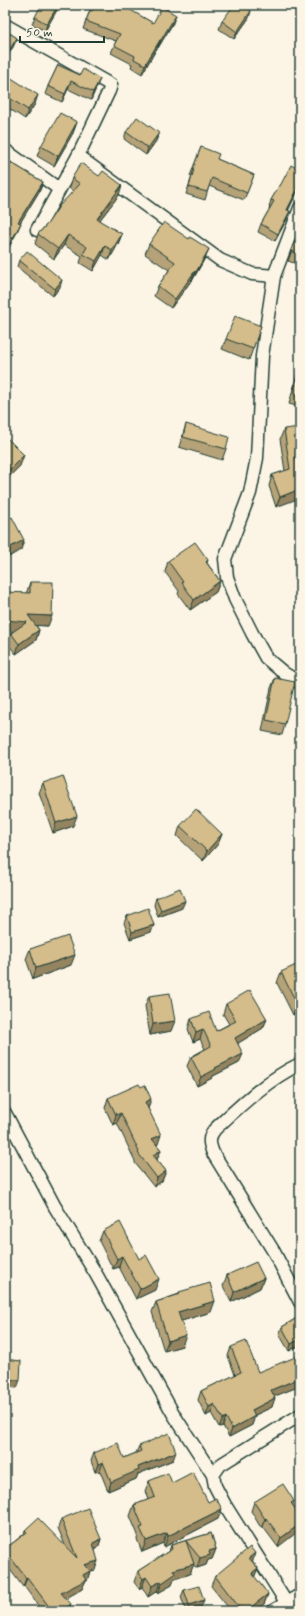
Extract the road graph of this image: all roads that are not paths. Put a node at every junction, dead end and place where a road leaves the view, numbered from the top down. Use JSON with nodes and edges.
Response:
{"nodes":[{"id":1,"x":5,"y":25,"type":"edge"},
{"id":2,"x":5,"y":150,"type":"edge"},
{"id":3,"x":78,"y":156,"type":"junction"},
{"id":4,"x":58,"y":190,"type":"junction"},
{"id":5,"x":300,"y":208,"type":"edge"},
{"id":6,"x":37,"y":230,"type":"dead end"},
{"id":7,"x":274,"y":276,"type":"junction"},
{"id":8,"x":300,"y":683,"type":"edge"},
{"id":9,"x":300,"y":1064,"type":"edge"},
{"id":10,"x":5,"y":1113,"type":"edge"},
{"id":11,"x":300,"y":1302,"type":"edge"},
{"id":12,"x":300,"y":1415,"type":"edge"},
{"id":13,"x":213,"y":1475,"type":"junction"},
{"id":14,"x":300,"y":1595,"type":"edge"},
{"id":15,"x":286,"y":1602,"type":"junction"},
{"id":16,"x":273,"y":1611,"type":"edge"}],
"edges":[{"from":1,"to":3,"type":"street"},
{"from":2,"to":4,"type":"street"},
{"from":3,"to":4,"type":"street"},
{"from":3,"to":7,"type":"street"},
{"from":4,"to":6,"type":"street"},
{"from":5,"to":7,"type":"street"},
{"from":7,"to":8,"type":"street"},
{"from":9,"to":11,"type":"street"},
{"from":10,"to":13,"type":"street"},
{"from":12,"to":13,"type":"street"},
{"from":13,"to":15,"type":"street"},
{"from":14,"to":15,"type":"street"},
{"from":15,"to":16,"type":"street"}]}
